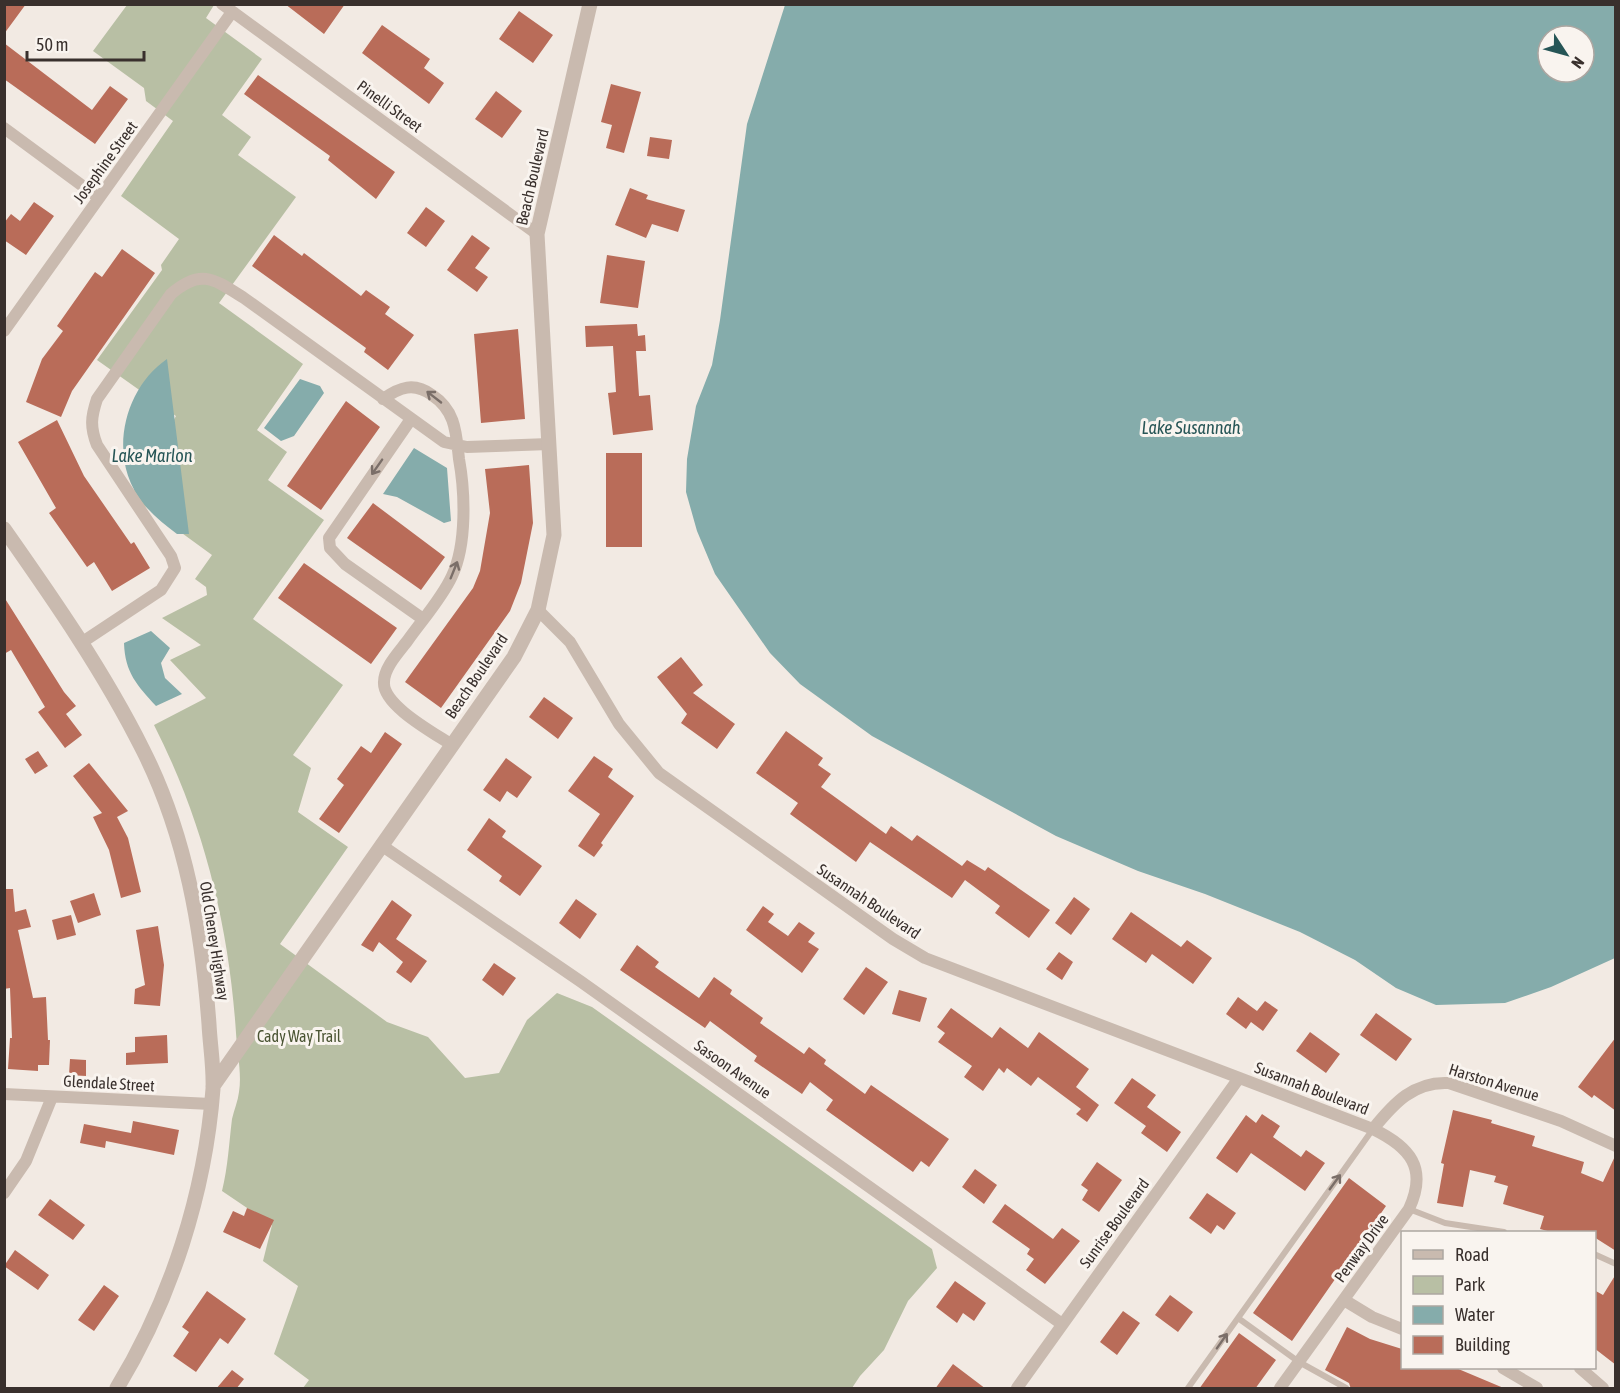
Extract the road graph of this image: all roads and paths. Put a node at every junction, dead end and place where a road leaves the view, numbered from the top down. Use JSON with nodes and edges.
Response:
{"nodes":[{"id":1,"x":591,"y":4,"type":"edge"},
{"id":2,"x":227,"y":8,"type":"edge"},
{"id":3,"x":4,"y":128,"type":"edge"},
{"id":4,"x":99,"y":198,"type":"junction"},
{"id":5,"x":537,"y":234,"type":"junction"},
{"id":6,"x":4,"y":331,"type":"edge"},
{"id":7,"x":383,"y":399,"type":"junction"},
{"id":8,"x":411,"y":419,"type":"junction"},
{"id":9,"x":549,"y":444,"type":"junction"},
{"id":10,"x":458,"y":446,"type":"junction"},
{"id":11,"x":6,"y":534,"type":"edge"},
{"id":12,"x":538,"y":610,"type":"junction"},
{"id":13,"x":423,"y":619,"type":"junction"},
{"id":14,"x":81,"y":643,"type":"junction"},
{"id":15,"x":452,"y":745,"type":"junction"},
{"id":16,"x":381,"y":845,"type":"junction"},
{"id":17,"x":1239,"y":1078,"type":"junction"},
{"id":18,"x":213,"y":1086,"type":"junction"},
{"id":19,"x":4,"y":1094,"type":"edge"},
{"id":20,"x":52,"y":1097,"type":"junction"},
{"id":21,"x":211,"y":1104,"type":"junction"},
{"id":22,"x":1373,"y":1129,"type":"junction"},
{"id":23,"x":1616,"y":1146,"type":"edge"},
{"id":24,"x":4,"y":1193,"type":"edge"},
{"id":25,"x":1409,"y":1209,"type":"junction"},
{"id":26,"x":1492,"y":1231,"type":"edge"},
{"id":27,"x":1596,"y":1255,"type":"edge"},
{"id":28,"x":1616,"y":1264,"type":"edge"},
{"id":29,"x":1344,"y":1300,"type":"junction"},
{"id":30,"x":1238,"y":1318,"type":"junction"},
{"id":31,"x":1062,"y":1324,"type":"junction"},
{"id":32,"x":1401,"y":1329,"type":"edge"},
{"id":33,"x":1299,"y":1362,"type":"junction"},
{"id":34,"x":1505,"y":1369,"type":"edge"},
{"id":35,"x":1581,"y":1369,"type":"edge"},
{"id":36,"x":117,"y":1389,"type":"edge"},
{"id":37,"x":1017,"y":1389,"type":"edge"},
{"id":38,"x":1188,"y":1389,"type":"edge"},
{"id":39,"x":1280,"y":1389,"type":"edge"},
{"id":40,"x":1346,"y":1389,"type":"edge"},
{"id":41,"x":1537,"y":1389,"type":"edge"},
{"id":42,"x":1603,"y":1389,"type":"edge"}],
"edges":[{"from":1,"to":5,"type":"street","name":"Beach Boulevard"},
{"from":2,"to":4,"type":"street","name":"Josephine Street"},
{"from":2,"to":5,"type":"street","name":"Pinelli Street"},
{"from":3,"to":4,"type":"street"},
{"from":4,"to":6,"type":"street","name":"Josephine Street"},
{"from":5,"to":9,"type":"street","name":"Beach Boulevard"},
{"from":7,"to":8,"type":"street"},
{"from":10,"to":7,"type":"street","one_way":true},
{"from":7,"to":14,"type":"street"},
{"from":8,"to":10,"type":"street"},
{"from":8,"to":13,"type":"street","one_way":true},
{"from":9,"to":10,"type":"street"},
{"from":9,"to":12,"type":"street","name":"Beach Boulevard"},
{"from":13,"to":10,"type":"street","one_way":true},
{"from":11,"to":14,"type":"street","name":"Old Cheney Highway"},
{"from":12,"to":15,"type":"street","name":"Beach Boulevard"},
{"from":12,"to":17,"type":"street","name":"Susannah Boulevard"},
{"from":13,"to":15,"type":"street"},
{"from":14,"to":18,"type":"street","name":"Old Cheney Highway"},
{"from":15,"to":16,"type":"street","name":"Beach Boulevard"},
{"from":16,"to":18,"type":"street","name":"Beach Boulevard"},
{"from":16,"to":31,"type":"street","name":"Sasoon Avenue"},
{"from":17,"to":22,"type":"street","name":"Susannah Boulevard"},
{"from":17,"to":31,"type":"street","name":"Sunrise Boulevard"},
{"from":18,"to":21,"type":"street","name":"Old Cheney Highway"},
{"from":19,"to":20,"type":"street","name":"Glendale Street"},
{"from":20,"to":21,"type":"street","name":"Glendale Street"},
{"from":20,"to":24,"type":"street"},
{"from":21,"to":36,"type":"street","name":"Old Cheney Highway"},
{"from":22,"to":23,"type":"street","name":"Harston Avenue"},
{"from":22,"to":25,"type":"street","name":"Penway Drive"},
{"from":30,"to":22,"type":"lane","one_way":true},
{"from":25,"to":26,"type":"lane"},
{"from":25,"to":29,"type":"street","name":"Penway Drive"},
{"from":27,"to":28,"type":"lane"},
{"from":29,"to":32,"type":"street"},
{"from":29,"to":33,"type":"street","name":"Penway Drive"},
{"from":30,"to":33,"type":"lane"},
{"from":38,"to":30,"type":"lane","one_way":true},
{"from":31,"to":37,"type":"street","name":"Sunrise Boulevard"},
{"from":33,"to":39,"type":"street","name":"Penway Drive"},
{"from":33,"to":40,"type":"lane"},
{"from":34,"to":41,"type":"street"},
{"from":35,"to":42,"type":"street"}]}
